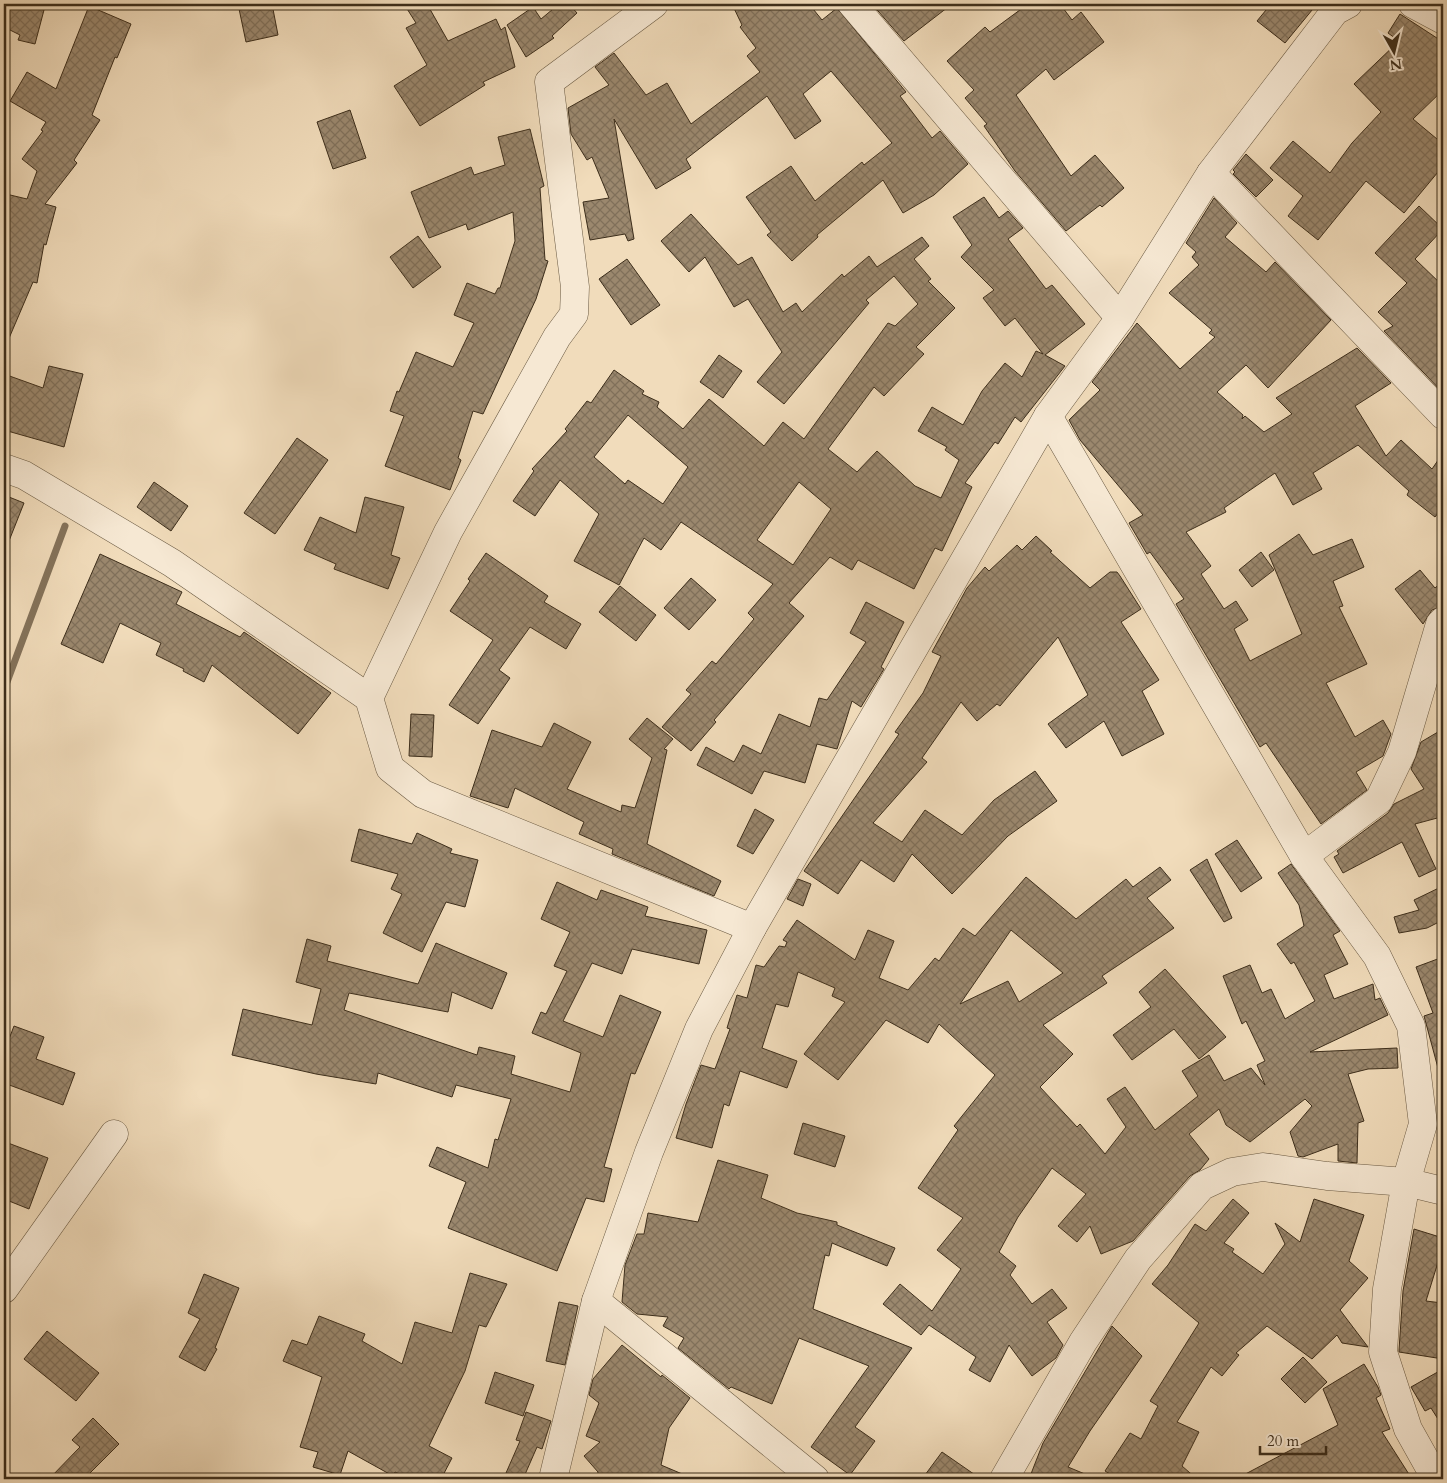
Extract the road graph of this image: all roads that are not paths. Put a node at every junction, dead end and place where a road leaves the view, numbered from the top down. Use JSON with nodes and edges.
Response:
{"nodes":[{"id":1,"x":654,"y":4,"type":"edge"},
{"id":2,"x":852,"y":4,"type":"edge"},
{"id":3,"x":1348,"y":4,"type":"edge"},
{"id":4,"x":1413,"y":4,"type":"edge"},
{"id":5,"x":1443,"y":20,"type":"edge"},
{"id":6,"x":1211,"y":173,"type":"junction"},
{"id":7,"x":1120,"y":318,"type":"junction"},
{"id":8,"x":1443,"y":414,"type":"edge"},
{"id":9,"x":1048,"y":416,"type":"junction"},
{"id":10,"x":4,"y":468,"type":"edge"},
{"id":11,"x":1443,"y":621,"type":"edge"},
{"id":12,"x":369,"y":698,"type":"junction"},
{"id":13,"x":1304,"y":856,"type":"junction"},
{"id":14,"x":752,"y":928,"type":"junction"},
{"id":15,"x":114,"y":1134,"type":"dead end"},
{"id":16,"x":1406,"y":1182,"type":"junction"},
{"id":17,"x":1443,"y":1191,"type":"edge"},
{"id":18,"x":4,"y":1289,"type":"edge"},
{"id":19,"x":596,"y":1301,"type":"junction"},
{"id":20,"x":553,"y":1479,"type":"edge"},
{"id":21,"x":815,"y":1479,"type":"edge"},
{"id":22,"x":1004,"y":1479,"type":"edge"},
{"id":23,"x":1436,"y":1479,"type":"edge"}],
"edges":[{"from":1,"to":12,"type":"street"},
{"from":2,"to":7,"type":"street"},
{"from":3,"to":6,"type":"street"},
{"from":4,"to":5,"type":"street"},
{"from":6,"to":7,"type":"street"},
{"from":6,"to":8,"type":"street"},
{"from":7,"to":9,"type":"street"},
{"from":9,"to":13,"type":"street"},
{"from":9,"to":14,"type":"street"},
{"from":10,"to":12,"type":"street"},
{"from":11,"to":13,"type":"street"},
{"from":12,"to":14,"type":"street"},
{"from":13,"to":16,"type":"street"},
{"from":14,"to":19,"type":"street"},
{"from":15,"to":18,"type":"street"},
{"from":16,"to":17,"type":"street"},
{"from":16,"to":22,"type":"street"},
{"from":16,"to":23,"type":"street"},
{"from":19,"to":20,"type":"street"},
{"from":19,"to":21,"type":"street"}]}
